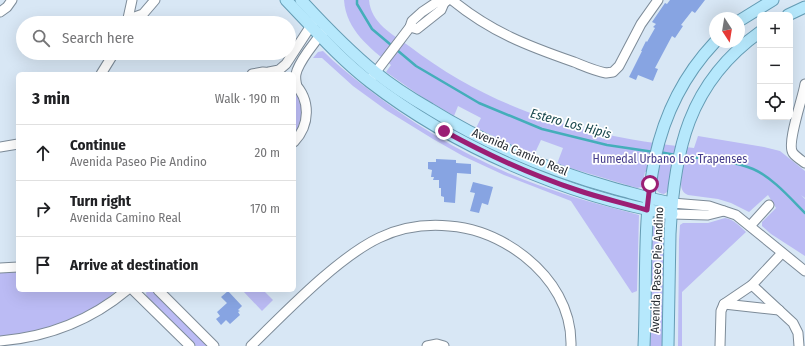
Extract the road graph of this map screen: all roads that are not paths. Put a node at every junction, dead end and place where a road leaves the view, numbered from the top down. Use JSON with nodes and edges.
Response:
{"nodes":[{"id":1,"x":12,"y":0,"type":"edge"},
{"id":2,"x":132,"y":0,"type":"edge"},
{"id":3,"x":155,"y":0,"type":"edge"},
{"id":4,"x":286,"y":0,"type":"edge"},
{"id":5,"x":301,"y":0,"type":"edge"},
{"id":6,"x":658,"y":0,"type":"edge"},
{"id":7,"x":773,"y":0,"type":"edge"},
{"id":8,"x":448,"y":1,"type":"edge"},
{"id":9,"x":805,"y":7,"type":"edge"},
{"id":10,"x":0,"y":12,"type":"edge"},
{"id":11,"x":793,"y":13,"type":"edge"},
{"id":12,"x":129,"y":16,"type":"edge"},
{"id":13,"x":139,"y":16,"type":"edge"},
{"id":14,"x":317,"y":17,"type":"junction"},
{"id":15,"x":745,"y":17,"type":"edge"},
{"id":16,"x":310,"y":26,"type":"junction"},
{"id":17,"x":327,"y":27,"type":"junction"},
{"id":18,"x":757,"y":35,"type":"edge"},
{"id":19,"x":319,"y":36,"type":"junction"},
{"id":20,"x":296,"y":48,"type":"edge"},
{"id":21,"x":710,"y":48,"type":"edge"},
{"id":22,"x":110,"y":60,"type":"edge"},
{"id":23,"x":289,"y":60,"type":"edge"},
{"id":24,"x":102,"y":72,"type":"edge"},
{"id":25,"x":269,"y":72,"type":"edge"},
{"id":26,"x":296,"y":72,"type":"edge"},
{"id":27,"x":375,"y":72,"type":"junction"},
{"id":28,"x":369,"y":81,"type":"junction"},
{"id":29,"x":805,"y":84,"type":"edge"},
{"id":30,"x":296,"y":85,"type":"edge"},
{"id":31,"x":296,"y":140,"type":"edge"},
{"id":32,"x":16,"y":144,"type":"edge"},
{"id":33,"x":0,"y":148,"type":"edge"},
{"id":34,"x":805,"y":163,"type":"edge"},
{"id":35,"x":648,"y":197,"type":"junction"},
{"id":36,"x":672,"y":203,"type":"junction"},
{"id":37,"x":769,"y":205,"type":"dead end"},
{"id":38,"x":647,"y":210,"type":"junction"},
{"id":39,"x":725,"y":211,"type":"junction"},
{"id":40,"x":672,"y":214,"type":"junction"},
{"id":41,"x":750,"y":226,"type":"junction"},
{"id":42,"x":782,"y":253,"type":"junction"},
{"id":43,"x":16,"y":267,"type":"edge"},
{"id":44,"x":0,"y":268,"type":"edge"},
{"id":45,"x":805,"y":271,"type":"edge"},
{"id":46,"x":752,"y":285,"type":"junction"},
{"id":47,"x":124,"y":292,"type":"edge"},
{"id":48,"x":135,"y":292,"type":"edge"},
{"id":49,"x":160,"y":292,"type":"edge"},
{"id":50,"x":724,"y":304,"type":"junction"},
{"id":51,"x":779,"y":310,"type":"junction"},
{"id":52,"x":0,"y":341,"type":"edge"},
{"id":53,"x":190,"y":346,"type":"edge"},
{"id":54,"x":214,"y":346,"type":"edge"},
{"id":55,"x":251,"y":346,"type":"edge"},
{"id":56,"x":427,"y":346,"type":"edge"},
{"id":57,"x":444,"y":346,"type":"edge"},
{"id":58,"x":571,"y":346,"type":"edge"},
{"id":59,"x":644,"y":346,"type":"edge"},
{"id":60,"x":668,"y":346,"type":"edge"},
{"id":61,"x":720,"y":346,"type":"edge"},
{"id":62,"x":799,"y":346,"type":"edge"}],
"edges":[{"from":1,"to":10,"type":"street"},
{"from":2,"to":12,"type":"street"},
{"from":3,"to":13,"type":"street"},
{"from":4,"to":16,"type":"main road","name":"Avenida Camino Real"},
{"from":5,"to":14,"type":"main road","name":"Avenida Camino Real"},
{"from":6,"to":8,"type":"street"},
{"from":7,"to":15,"type":"main road"},
{"from":8,"to":27,"type":"street"},
{"from":9,"to":11,"type":"main road"},
{"from":14,"to":16,"type":"street"},
{"from":14,"to":17,"type":"main road","name":"Avenida Camino Real"},
{"from":16,"to":19,"type":"main road","name":"Avenida Camino Real"},
{"from":16,"to":20,"type":"street"},
{"from":17,"to":19,"type":"street"},
{"from":17,"to":27,"type":"main road","name":"Avenida Camino Real"},
{"from":18,"to":36,"type":"main road","name":"Avenida Paseo Pie Andino"},
{"from":19,"to":26,"type":"street"},
{"from":19,"to":28,"type":"main road","name":"Avenida Camino Real"},
{"from":21,"to":35,"type":"main road","name":"Avenida Paseo Pie Andino"},
{"from":22,"to":24,"type":"street"},
{"from":23,"to":25,"type":"street"},
{"from":27,"to":28,"type":"street"},
{"from":27,"to":35,"type":"main road","name":"Avenida Camino Real"},
{"from":28,"to":38,"type":"main road","name":"Avenida Camino Real"},
{"from":29,"to":34,"type":"street"},
{"from":30,"to":31,"type":"street"},
{"from":32,"to":33,"type":"street"},
{"from":35,"to":36,"type":"main road","name":"Avenida Camino Real"},
{"from":35,"to":38,"type":"main road","name":"Avenida Paseo Pie Andino"},
{"from":36,"to":39,"type":"street"},
{"from":36,"to":40,"type":"main road","name":"Avenida Paseo Pie Andino"},
{"from":37,"to":41,"type":"street"},
{"from":38,"to":40,"type":"main road","name":"Avenida Camino Real"},
{"from":38,"to":59,"type":"main road","name":"Avenida Paseo Pie Andino"},
{"from":39,"to":40,"type":"street"},
{"from":39,"to":41,"type":"street"},
{"from":40,"to":60,"type":"main road","name":"Avenida Paseo Pie Andino"},
{"from":41,"to":42,"type":"street"},
{"from":42,"to":45,"type":"street"},
{"from":42,"to":46,"type":"street"},
{"from":43,"to":44,"type":"street"},
{"from":46,"to":50,"type":"street"},
{"from":46,"to":51,"type":"street"},
{"from":47,"to":52,"type":"street"},
{"from":48,"to":53,"type":"street"},
{"from":49,"to":54,"type":"street"},
{"from":50,"to":51,"type":"street"},
{"from":50,"to":61,"type":"street"},
{"from":51,"to":62,"type":"street"},
{"from":55,"to":58,"type":"street"},
{"from":56,"to":57,"type":"street"}]}
